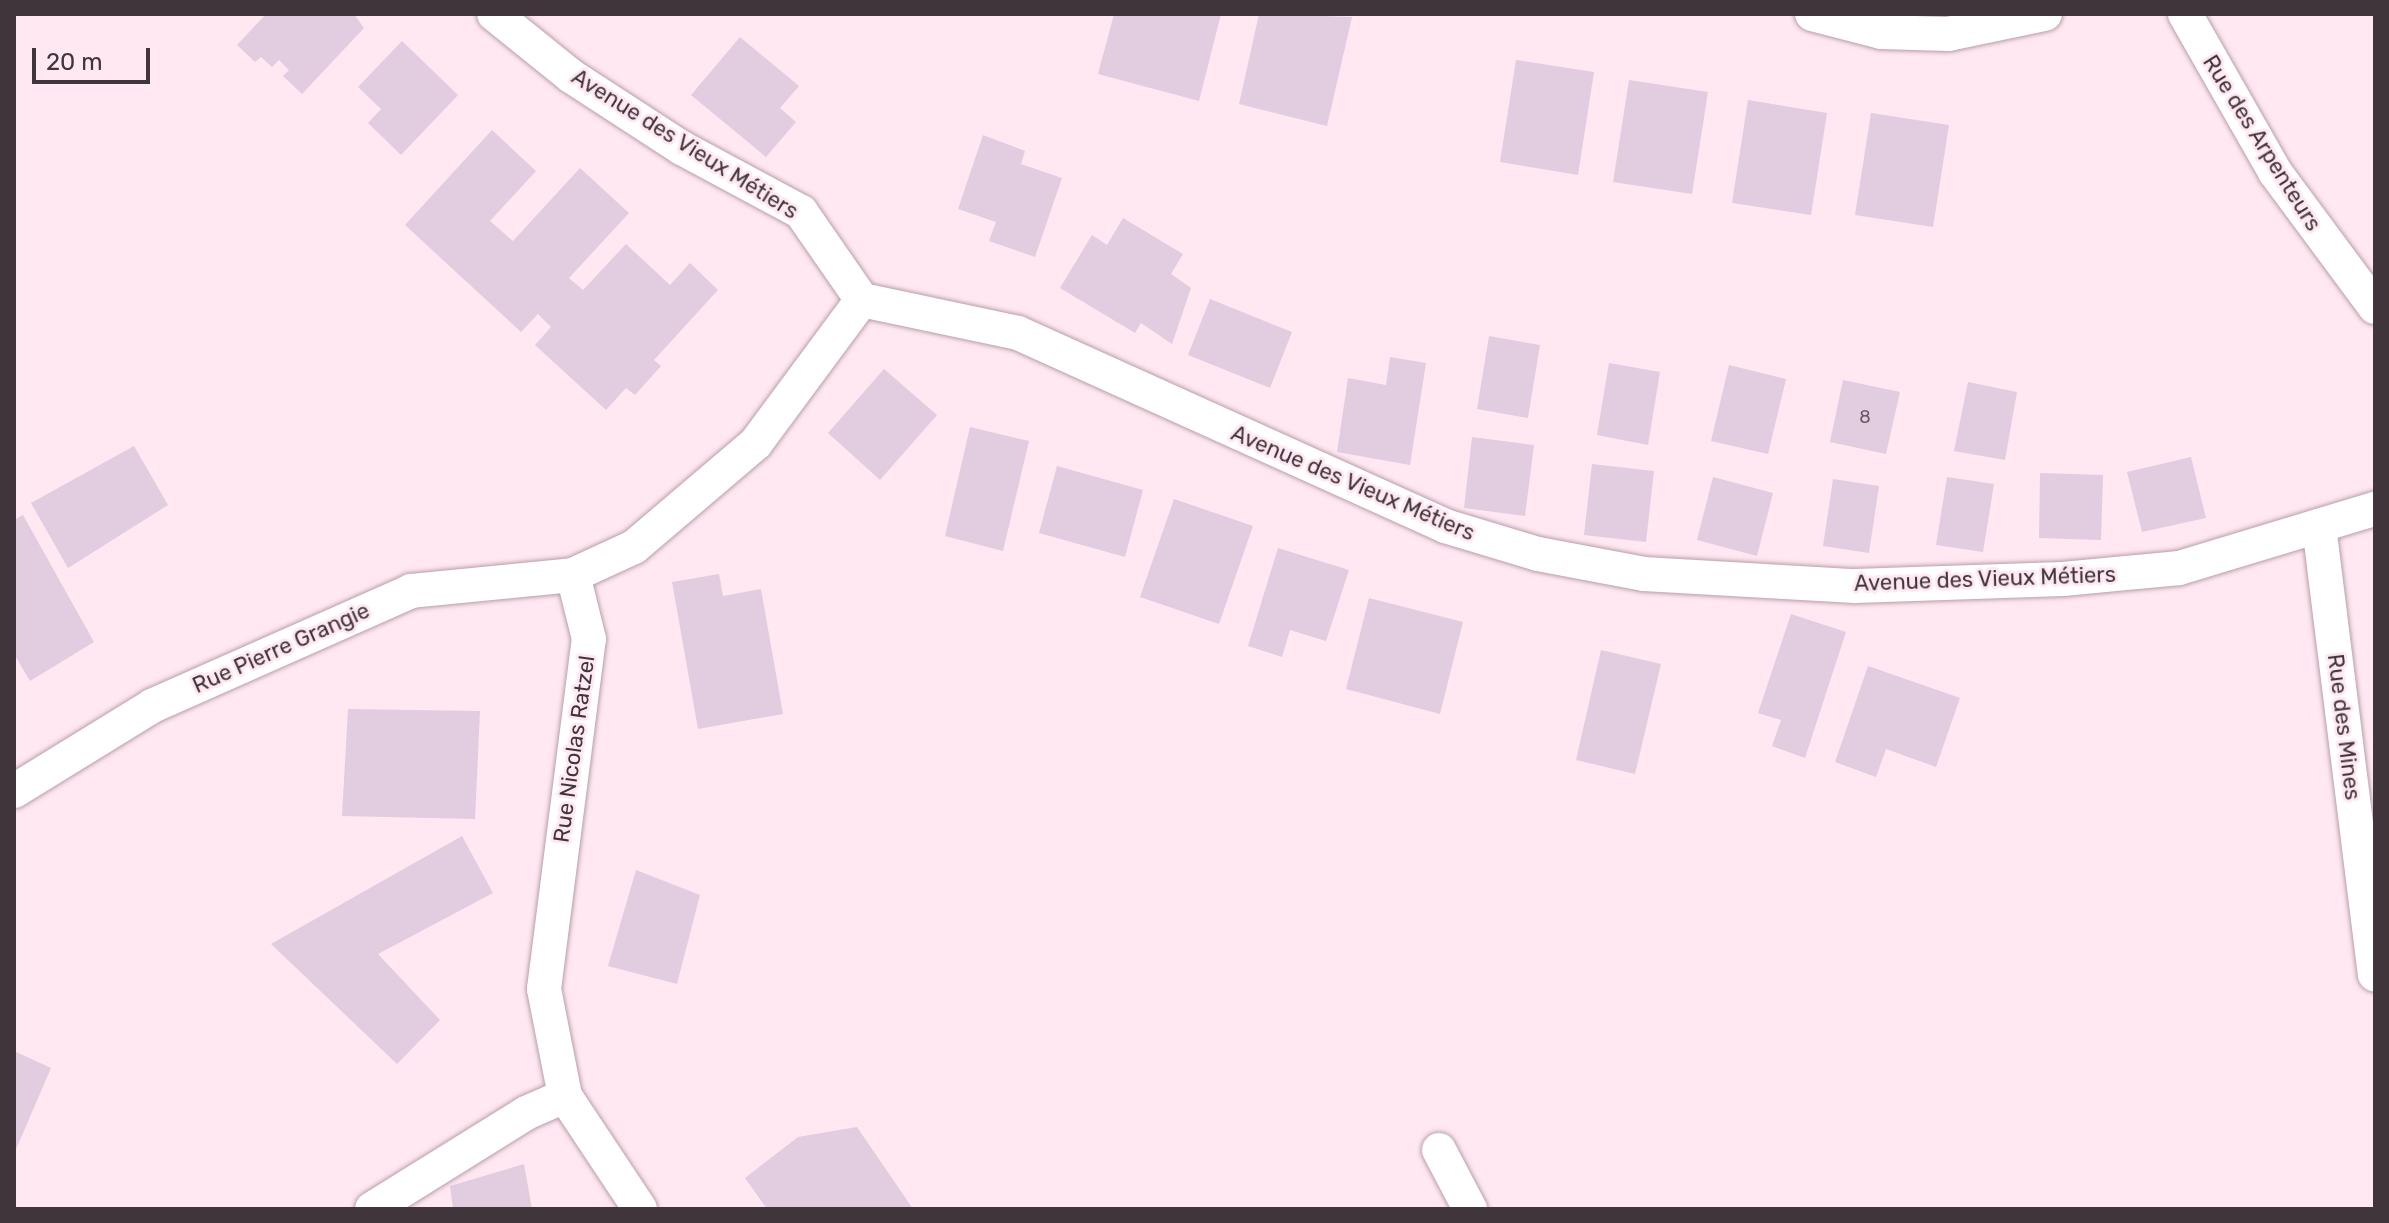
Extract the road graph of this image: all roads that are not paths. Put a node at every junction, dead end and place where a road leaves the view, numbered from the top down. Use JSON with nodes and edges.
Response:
{"nodes":[{"id":1,"x":494,"y":14,"type":"edge"},
{"id":2,"x":1812,"y":14,"type":"edge"},
{"id":3,"x":2045,"y":14,"type":"edge"},
{"id":4,"x":2185,"y":14,"type":"edge"},
{"id":5,"x":862,"y":300,"type":"junction"},
{"id":6,"x":2375,"y":307,"type":"edge"},
{"id":7,"x":2375,"y":509,"type":"edge"},
{"id":8,"x":2319,"y":526,"type":"junction"},
{"id":9,"x":573,"y":575,"type":"junction"},
{"id":10,"x":14,"y":791,"type":"edge"},
{"id":11,"x":2375,"y":975,"type":"edge"},
{"id":12,"x":565,"y":1096,"type":"junction"},
{"id":13,"x":1439,"y":1150,"type":"dead end"},
{"id":14,"x":372,"y":1209,"type":"edge"},
{"id":15,"x":640,"y":1209,"type":"edge"},
{"id":16,"x":1470,"y":1209,"type":"edge"}],
"edges":[{"from":1,"to":5,"type":"street","name":"Avenue des Vieux Métiers"},
{"from":2,"to":3,"type":"street"},
{"from":4,"to":6,"type":"street","name":"Rue des Arpenteurs"},
{"from":5,"to":8,"type":"street","name":"Avenue des Vieux Métiers"},
{"from":5,"to":9,"type":"street"},
{"from":7,"to":8,"type":"street","name":"Avenue des Vieux Métiers"},
{"from":8,"to":11,"type":"street","name":"Rue des Mines"},
{"from":9,"to":10,"type":"street","name":"Rue Pierre Grangie"},
{"from":9,"to":12,"type":"street","name":"Rue Nicolas Ratzel"},
{"from":12,"to":14,"type":"street"},
{"from":12,"to":15,"type":"street","name":"Rue Nicolas Ratzel"},
{"from":13,"to":16,"type":"street"}]}
